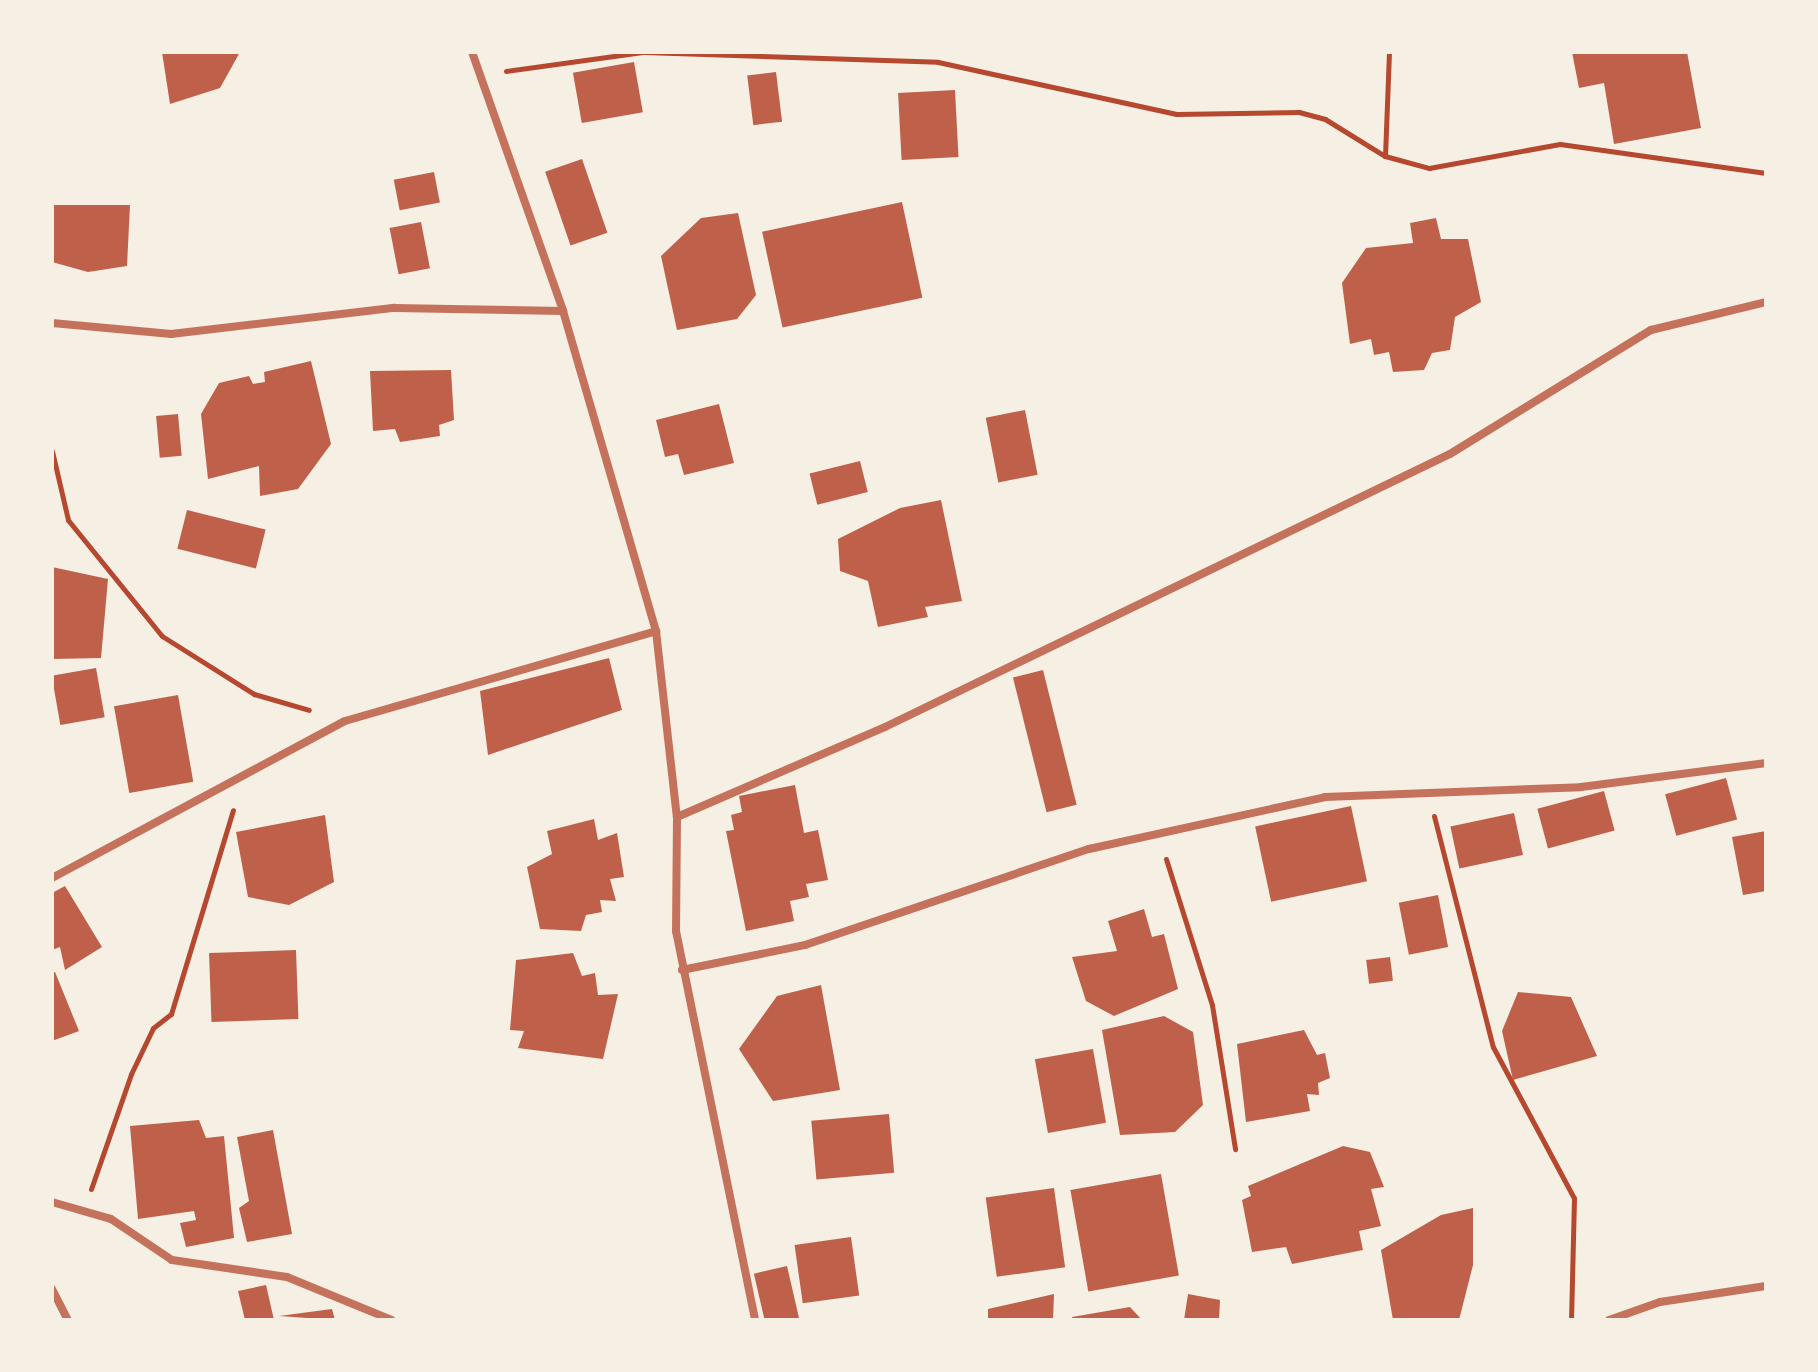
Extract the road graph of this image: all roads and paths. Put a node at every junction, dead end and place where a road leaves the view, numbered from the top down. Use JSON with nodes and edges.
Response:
{"nodes":[{"id":1,"x":472,"y":52,"type":"edge"},
{"id":2,"x":644,"y":52,"type":"edge"},
{"id":3,"x":1389,"y":52,"type":"edge"},
{"id":4,"x":480,"y":75,"type":"junction"},
{"id":5,"x":1385,"y":156,"type":"junction"},
{"id":6,"x":1766,"y":173,"type":"edge"},
{"id":7,"x":1766,"y":302,"type":"edge"},
{"id":8,"x":563,"y":311,"type":"junction"},
{"id":9,"x":52,"y":323,"type":"edge"},
{"id":10,"x":52,"y":451,"type":"edge"},
{"id":11,"x":656,"y":631,"type":"junction"},
{"id":12,"x":345,"y":721,"type":"junction"},
{"id":13,"x":1766,"y":763,"type":"edge"},
{"id":14,"x":242,"y":774,"type":"junction"},
{"id":15,"x":1430,"y":796,"type":"junction"},
{"id":16,"x":677,"y":817,"type":"junction"},
{"id":17,"x":1158,"y":831,"type":"junction"},
{"id":18,"x":52,"y":878,"type":"edge"},
{"id":19,"x":682,"y":970,"type":"junction"},
{"id":20,"x":1235,"y":1149,"type":"dead end"},
{"id":21,"x":52,"y":1202,"type":"edge"},
{"id":22,"x":85,"y":1208,"type":"junction"},
{"id":23,"x":1766,"y":1286,"type":"edge"},
{"id":24,"x":52,"y":1289,"type":"edge"},
{"id":25,"x":68,"y":1320,"type":"edge"},
{"id":26,"x":392,"y":1320,"type":"edge"},
{"id":27,"x":755,"y":1320,"type":"edge"},
{"id":28,"x":1571,"y":1320,"type":"edge"},
{"id":29,"x":1609,"y":1320,"type":"edge"}],
"edges":[{"from":1,"to":4,"type":"street"},
{"from":2,"to":4,"type":"path"},
{"from":2,"to":5,"type":"path"},
{"from":3,"to":5,"type":"path"},
{"from":4,"to":8,"type":"street"},
{"from":5,"to":6,"type":"path"},
{"from":7,"to":16,"type":"street"},
{"from":8,"to":9,"type":"street"},
{"from":8,"to":11,"type":"street"},
{"from":10,"to":12,"type":"path"},
{"from":11,"to":12,"type":"street"},
{"from":11,"to":16,"type":"street"},
{"from":12,"to":14,"type":"street"},
{"from":13,"to":15,"type":"street"},
{"from":14,"to":18,"type":"street"},
{"from":14,"to":22,"type":"path"},
{"from":15,"to":17,"type":"street"},
{"from":15,"to":28,"type":"path"},
{"from":16,"to":19,"type":"street"},
{"from":17,"to":19,"type":"street"},
{"from":17,"to":20,"type":"path"},
{"from":19,"to":27,"type":"street"},
{"from":21,"to":22,"type":"street"},
{"from":22,"to":26,"type":"street"},
{"from":23,"to":29,"type":"street"},
{"from":24,"to":25,"type":"street"}]}
